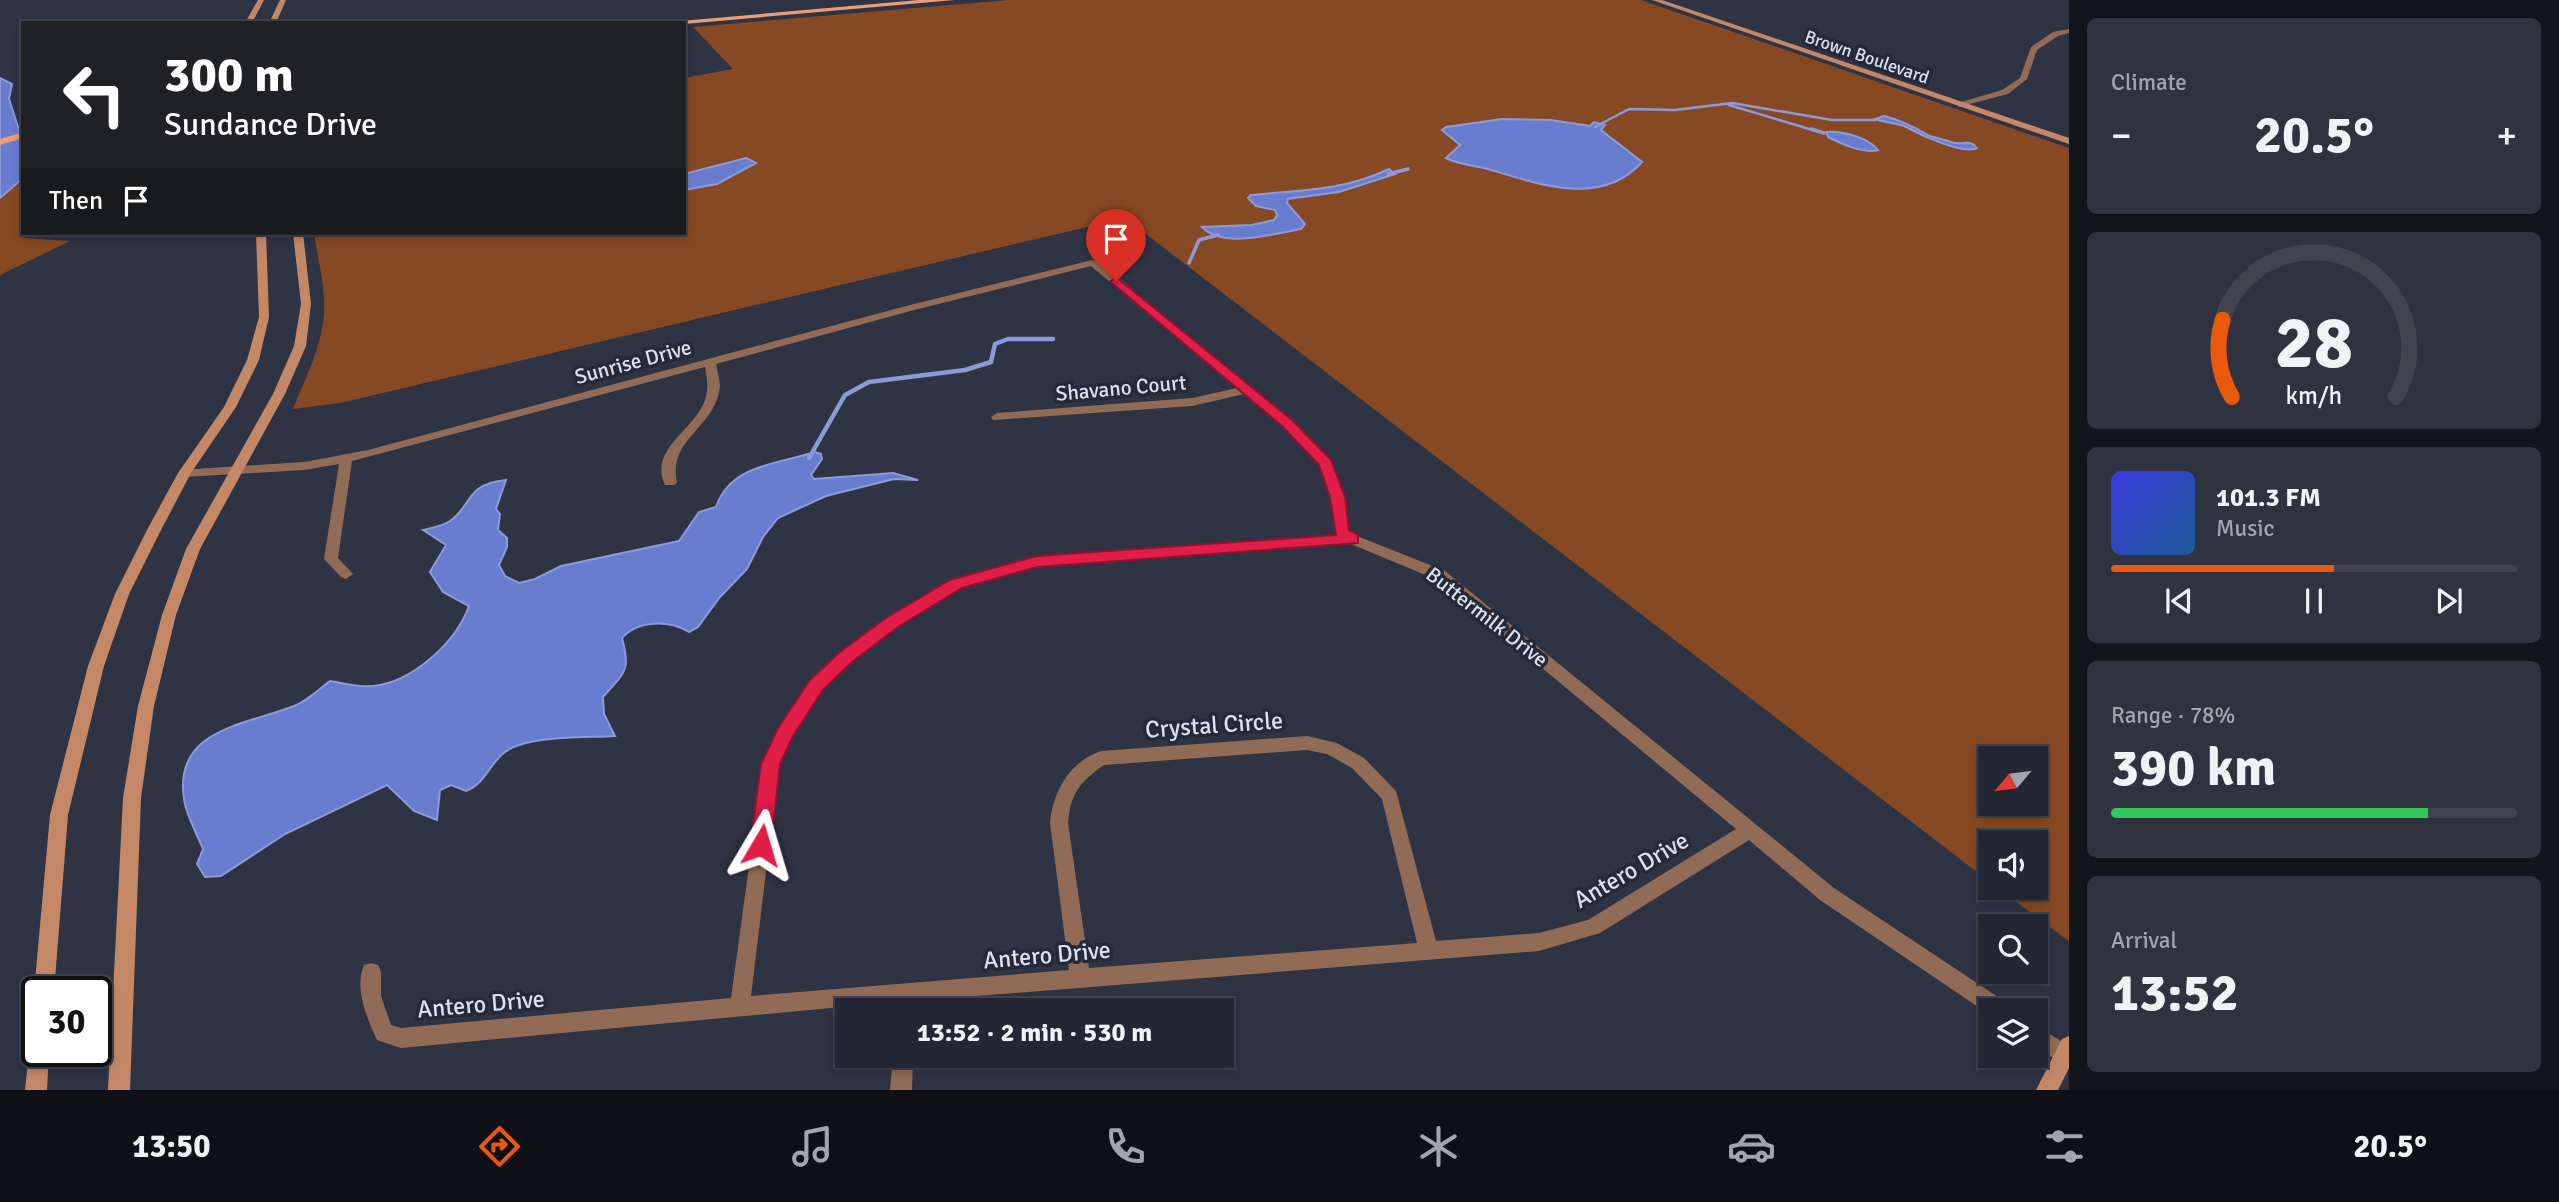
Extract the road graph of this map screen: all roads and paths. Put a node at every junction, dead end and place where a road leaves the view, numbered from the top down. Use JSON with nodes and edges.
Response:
{"nodes":[{"id":1,"x":261,"y":0,"type":"edge"},
{"id":2,"x":283,"y":0,"type":"edge"},
{"id":3,"x":951,"y":0,"type":"edge"},
{"id":4,"x":1655,"y":0,"type":"edge"},
{"id":5,"x":249,"y":21,"type":"edge"},
{"id":6,"x":273,"y":21,"type":"edge"},
{"id":7,"x":686,"y":21,"type":"edge"},
{"id":8,"x":2069,"y":31,"type":"edge"},
{"id":9,"x":1961,"y":105,"type":"junction"},
{"id":10,"x":21,"y":126,"type":"edge"},
{"id":11,"x":0,"y":131,"type":"edge"},
{"id":12,"x":21,"y":136,"type":"edge"},
{"id":13,"x":0,"y":142,"type":"edge"},
{"id":14,"x":2069,"y":142,"type":"edge"},
{"id":15,"x":261,"y":235,"type":"edge"},
{"id":16,"x":298,"y":235,"type":"edge"},
{"id":17,"x":710,"y":363,"type":"junction"},
{"id":18,"x":1246,"y":390,"type":"junction"},
{"id":19,"x":997,"y":417,"type":"dead end"},
{"id":20,"x":346,"y":459,"type":"junction"},
{"id":21,"x":234,"y":471,"type":"junction"},
{"id":22,"x":185,"y":474,"type":"junction"},
{"id":23,"x":670,"y":482,"type":"dead end"},
{"id":24,"x":1352,"y":539,"type":"junction"},
{"id":25,"x":346,"y":574,"type":"dead end"},
{"id":26,"x":1748,"y":831,"type":"junction"},
{"id":27,"x":1429,"y":952,"type":"junction"},
{"id":28,"x":371,"y":972,"type":"dead end"},
{"id":29,"x":45,"y":976,"type":"edge"},
{"id":30,"x":1080,"y":978,"type":"junction"},
{"id":31,"x":928,"y":998,"type":"edge"},
{"id":32,"x":1982,"y":998,"type":"edge"},
{"id":33,"x":835,"y":1004,"type":"edge"},
{"id":34,"x":740,"y":1007,"type":"junction"},
{"id":35,"x":2048,"y":1041,"type":"edge"},
{"id":36,"x":2066,"y":1050,"type":"edge"},
{"id":37,"x":38,"y":1067,"type":"edge"},
{"id":38,"x":902,"y":1068,"type":"edge"},
{"id":39,"x":36,"y":1090,"type":"edge"},
{"id":40,"x":118,"y":1090,"type":"edge"},
{"id":41,"x":901,"y":1090,"type":"edge"},
{"id":42,"x":2047,"y":1090,"type":"edge"}],
"edges":[{"from":1,"to":5,"type":"main road"},
{"from":2,"to":6,"type":"main road"},
{"from":3,"to":7,"type":"main road"},
{"from":4,"to":9,"type":"main road","name":"Brown Boulevard"},
{"from":8,"to":9,"type":"street"},
{"from":9,"to":14,"type":"main road","name":"Brown Boulevard"},
{"from":10,"to":11,"type":"main road"},
{"from":12,"to":13,"type":"main road"},
{"from":15,"to":22,"type":"main road"},
{"from":16,"to":21,"type":"main road"},
{"from":17,"to":18,"type":"street","name":"Sunrise Drive"},
{"from":17,"to":20,"type":"street","name":"Sunrise Drive"},
{"from":17,"to":23,"type":"street"},
{"from":18,"to":19,"type":"street","name":"Shavano Court"},
{"from":18,"to":24,"type":"street"},
{"from":20,"to":21,"type":"street","name":"Sunrise Drive"},
{"from":20,"to":25,"type":"street"},
{"from":21,"to":22,"type":"street","name":"Sunrise Drive"},
{"from":21,"to":40,"type":"main road"},
{"from":22,"to":29,"type":"main road"},
{"from":24,"to":26,"type":"street","name":"Buttermilk Drive"},
{"from":24,"to":34,"type":"street","name":"Buttermilk Drive"},
{"from":26,"to":27,"type":"street","name":"Antero Drive"},
{"from":26,"to":32,"type":"street","name":"Buttermilk Drive"},
{"from":27,"to":30,"type":"street","name":"Antero Drive"},
{"from":27,"to":30,"type":"street","name":"Crystal Circle"},
{"from":28,"to":34,"type":"street","name":"Antero Drive"},
{"from":30,"to":31,"type":"street","name":"Antero Drive"},
{"from":33,"to":34,"type":"street","name":"Antero Drive"},
{"from":35,"to":36,"type":"street"},
{"from":36,"to":42,"type":"main road"},
{"from":37,"to":39,"type":"main road"},
{"from":38,"to":41,"type":"street"}]}
